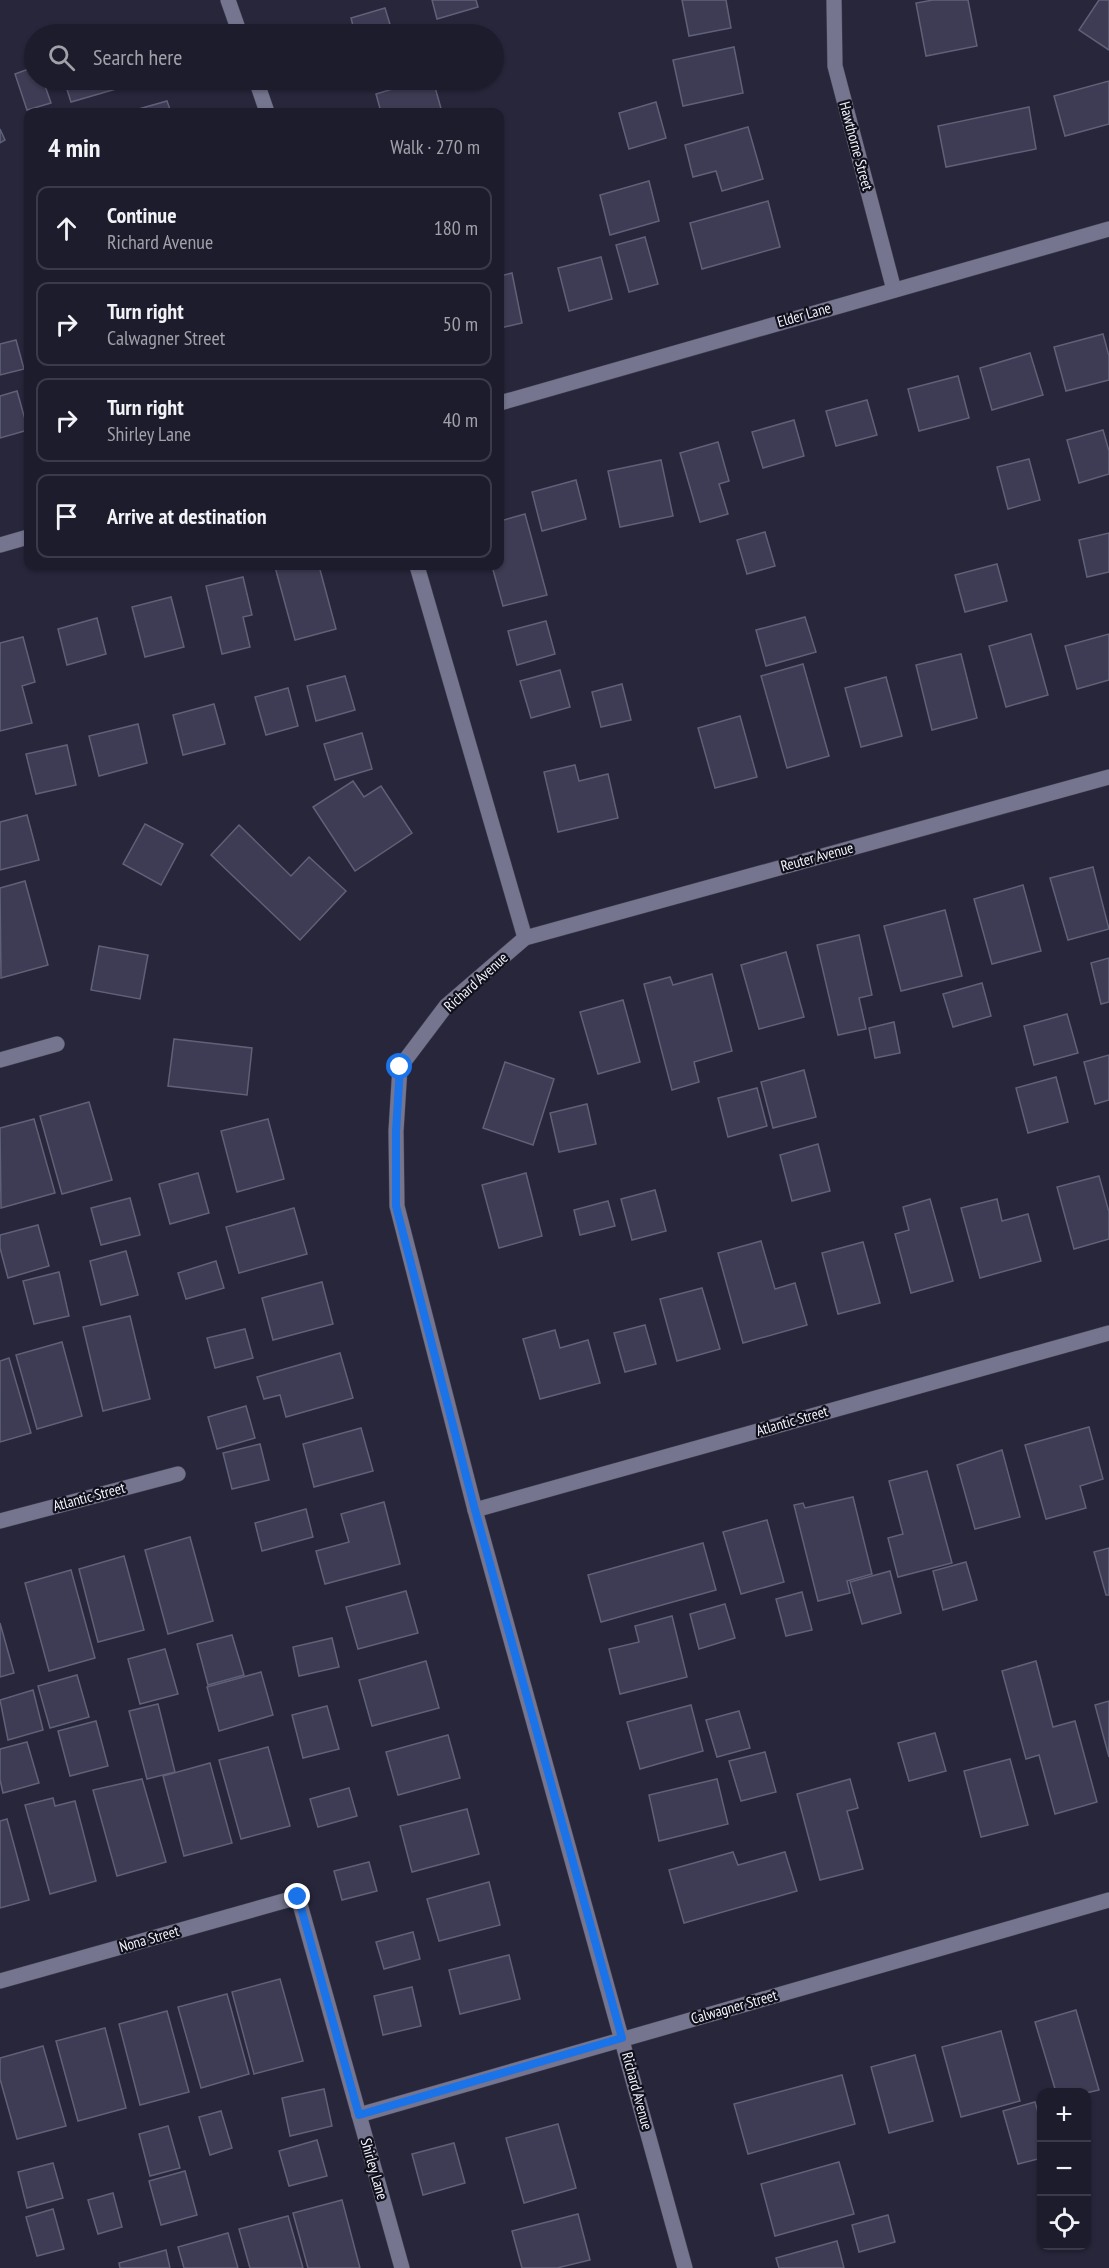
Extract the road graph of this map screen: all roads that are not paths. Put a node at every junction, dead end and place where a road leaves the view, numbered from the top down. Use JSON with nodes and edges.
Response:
{"nodes":[{"id":1,"x":228,"y":0,"type":"edge"},
{"id":2,"x":834,"y":0,"type":"edge"},
{"id":3,"x":236,"y":24,"type":"edge"},
{"id":4,"x":259,"y":90,"type":"edge"},
{"id":5,"x":266,"y":108,"type":"edge"},
{"id":6,"x":1109,"y":229,"type":"edge"},
{"id":7,"x":894,"y":290,"type":"junction"},
{"id":8,"x":504,"y":402,"type":"edge"},
{"id":9,"x":24,"y":538,"type":"edge"},
{"id":10,"x":0,"y":545,"type":"edge"},
{"id":11,"x":418,"y":570,"type":"edge"},
{"id":12,"x":1109,"y":777,"type":"edge"},
{"id":13,"x":525,"y":938,"type":"junction"},
{"id":14,"x":57,"y":1044,"type":"dead end"},
{"id":15,"x":0,"y":1060,"type":"edge"},
{"id":16,"x":1109,"y":1333,"type":"edge"},
{"id":17,"x":178,"y":1474,"type":"dead end"},
{"id":18,"x":475,"y":1510,"type":"junction"},
{"id":19,"x":0,"y":1521,"type":"edge"},
{"id":20,"x":298,"y":1897,"type":"joint"},
{"id":21,"x":1109,"y":1900,"type":"edge"},
{"id":22,"x":0,"y":1981,"type":"edge"},
{"id":23,"x":622,"y":2038,"type":"junction"},
{"id":24,"x":359,"y":2115,"type":"junction"},
{"id":25,"x":402,"y":2268,"type":"edge"},
{"id":26,"x":685,"y":2268,"type":"edge"}],
"edges":[{"from":1,"to":3,"type":"street"},
{"from":2,"to":7,"type":"street","name":"Hawthorne Street"},
{"from":4,"to":5,"type":"street"},
{"from":6,"to":7,"type":"street","name":"Elder Lane"},
{"from":7,"to":8,"type":"street","name":"Elder Lane"},
{"from":9,"to":10,"type":"street"},
{"from":11,"to":13,"type":"street"},
{"from":12,"to":13,"type":"street","name":"Reuter Avenue"},
{"from":13,"to":18,"type":"street","name":"Richard Avenue"},
{"from":14,"to":15,"type":"street"},
{"from":16,"to":18,"type":"street","name":"Atlantic Street"},
{"from":17,"to":19,"type":"street","name":"Atlantic Street"},
{"from":18,"to":23,"type":"street","name":"Richard Avenue"},
{"from":20,"to":22,"type":"street","name":"Nona Street"},
{"from":20,"to":24,"type":"street","name":"Shirley Lane"},
{"from":21,"to":23,"type":"street","name":"Calwagner Street"},
{"from":23,"to":24,"type":"street","name":"Calwagner Street"},
{"from":23,"to":26,"type":"street","name":"Richard Avenue"},
{"from":24,"to":25,"type":"street","name":"Shirley Lane"}]}
